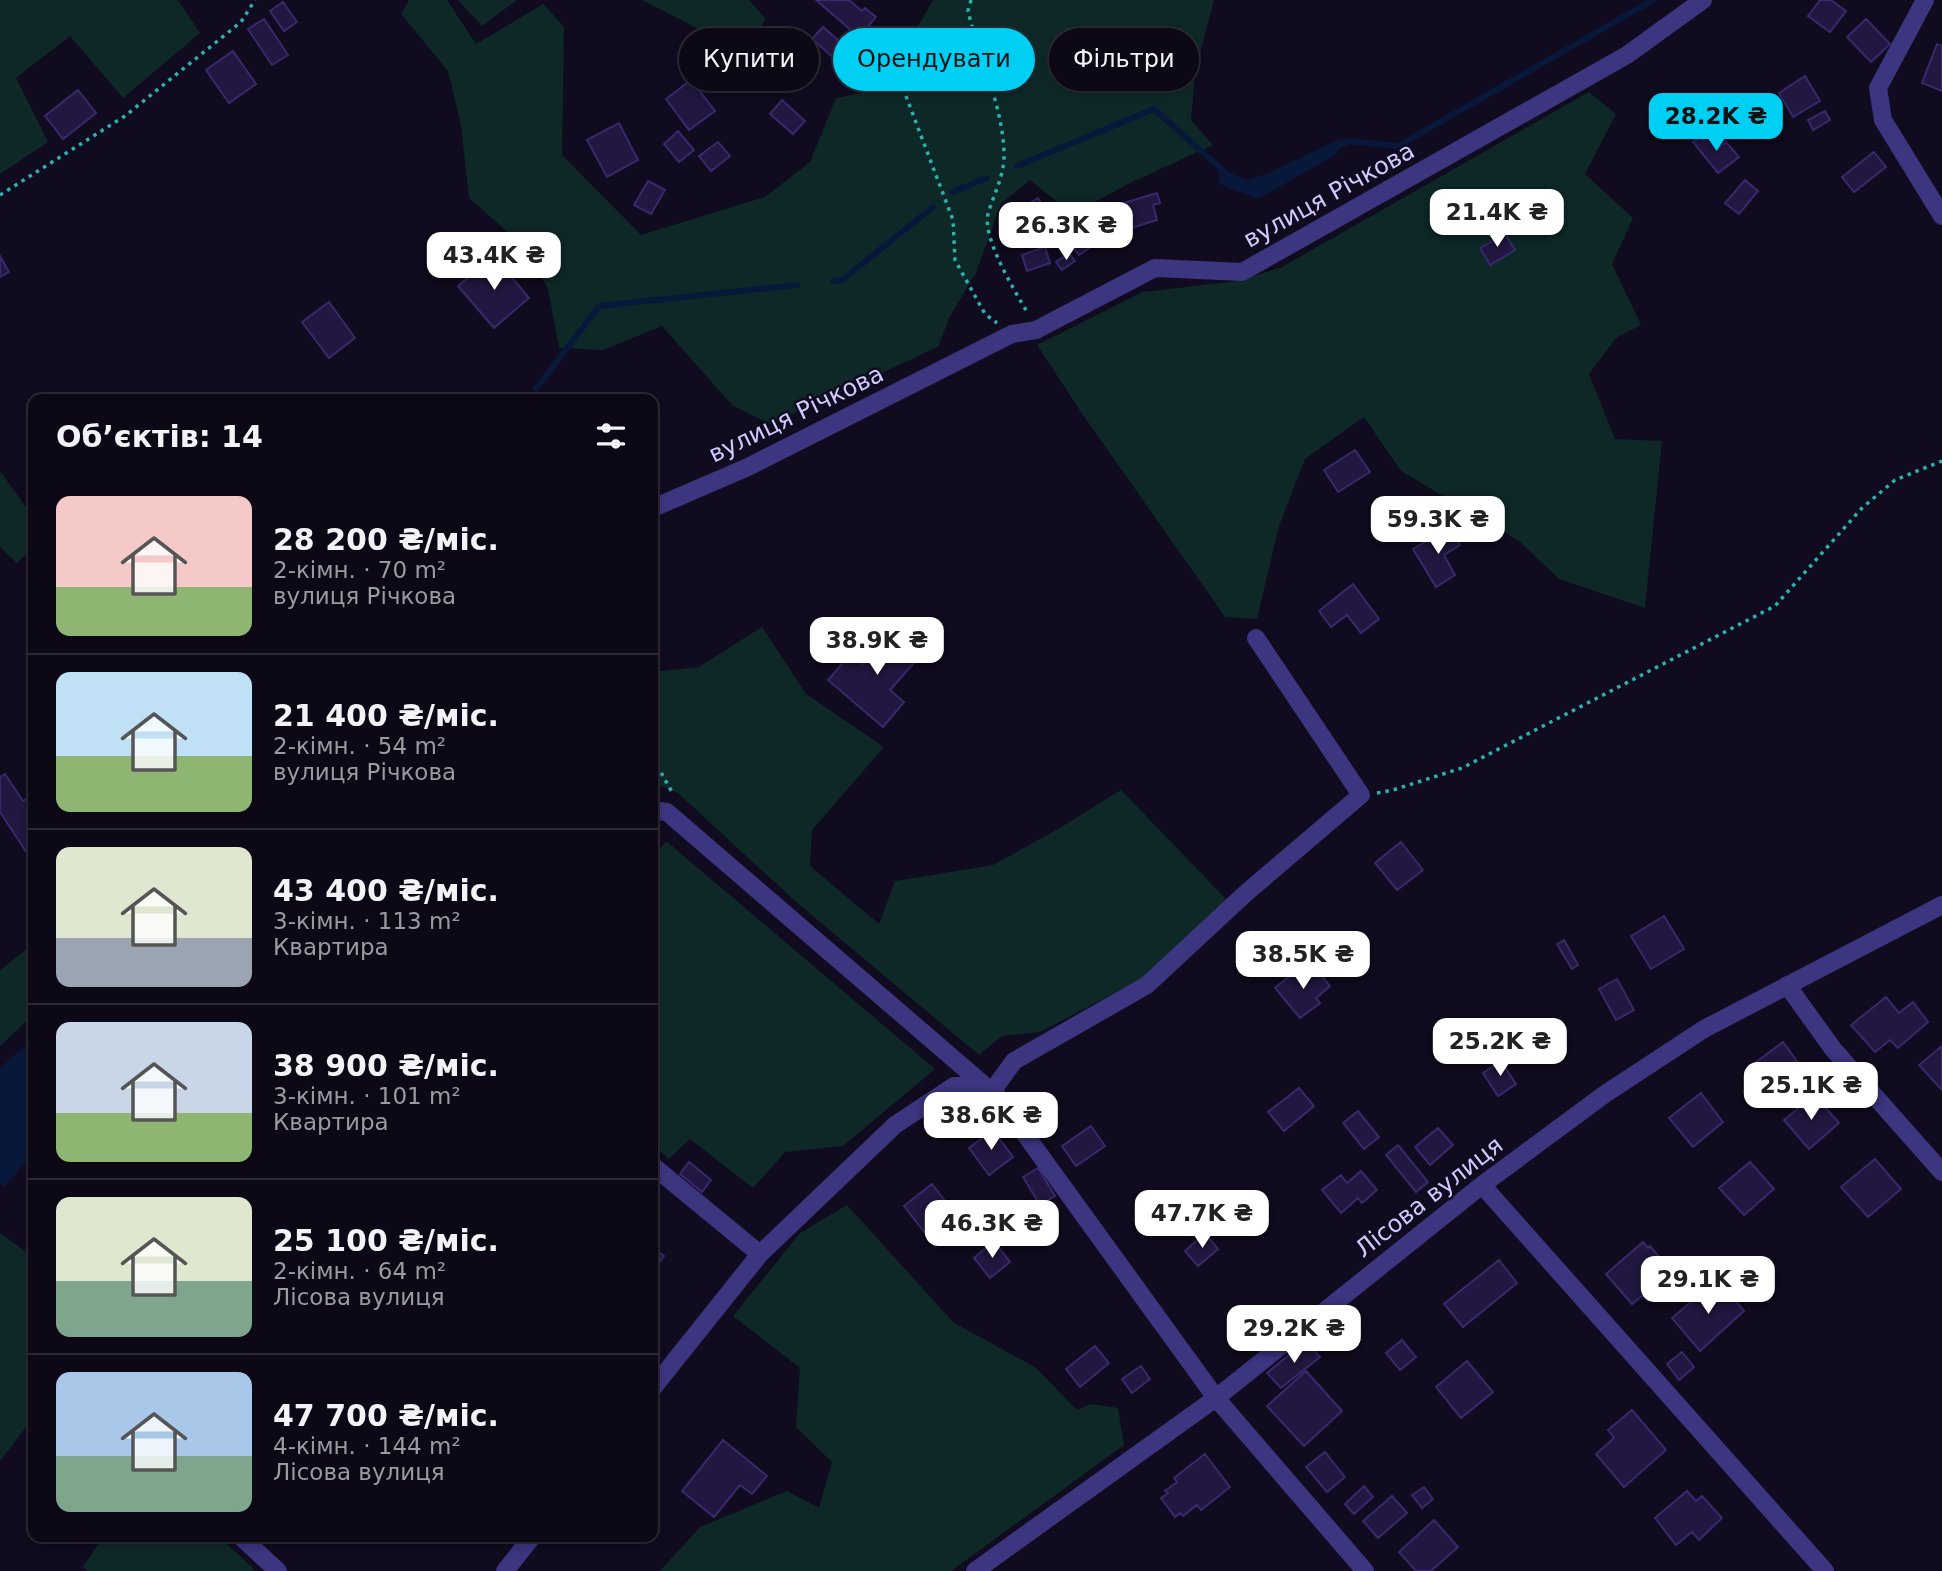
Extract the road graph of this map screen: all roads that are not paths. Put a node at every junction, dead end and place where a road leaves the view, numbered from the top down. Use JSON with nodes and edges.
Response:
{"nodes":[{"id":1,"x":1703,"y":0,"type":"edge"},
{"id":2,"x":1925,"y":0,"type":"edge"},
{"id":3,"x":1942,"y":216,"type":"edge"},
{"id":4,"x":658,"y":506,"type":"edge"},
{"id":5,"x":1256,"y":638,"type":"dead end"},
{"id":6,"x":658,"y":811,"type":"edge"},
{"id":7,"x":1942,"y":905,"type":"edge"},
{"id":8,"x":1787,"y":985,"type":"junction"},
{"id":9,"x":988,"y":1087,"type":"junction"},
{"id":10,"x":658,"y":1170,"type":"edge"},
{"id":11,"x":1942,"y":1172,"type":"edge"},
{"id":12,"x":1482,"y":1185,"type":"junction"},
{"id":13,"x":760,"y":1254,"type":"junction"},
{"id":14,"x":658,"y":1382,"type":"edge"},
{"id":15,"x":1216,"y":1398,"type":"junction"},
{"id":16,"x":247,"y":1542,"type":"edge"},
{"id":17,"x":528,"y":1542,"type":"edge"},
{"id":18,"x":278,"y":1571,"type":"edge"},
{"id":19,"x":505,"y":1571,"type":"edge"},
{"id":20,"x":975,"y":1571,"type":"edge"},
{"id":21,"x":1365,"y":1571,"type":"edge"},
{"id":22,"x":1825,"y":1571,"type":"edge"}],
"edges":[{"from":1,"to":4,"type":"street","name":"вулиця Річкова"},
{"from":2,"to":3,"type":"street"},
{"from":5,"to":9,"type":"street"},
{"from":6,"to":9,"type":"street"},
{"from":7,"to":8,"type":"street","name":"Лісова вулиця"},
{"from":8,"to":11,"type":"street"},
{"from":8,"to":12,"type":"street","name":"Лісова вулиця"},
{"from":9,"to":13,"type":"street"},
{"from":9,"to":15,"type":"street"},
{"from":10,"to":13,"type":"street"},
{"from":12,"to":15,"type":"street","name":"Лісова вулиця"},
{"from":12,"to":22,"type":"street"},
{"from":13,"to":14,"type":"street"},
{"from":15,"to":20,"type":"street","name":"Лісова вулиця"},
{"from":15,"to":21,"type":"street"},
{"from":16,"to":18,"type":"street"},
{"from":17,"to":19,"type":"street"}]}
